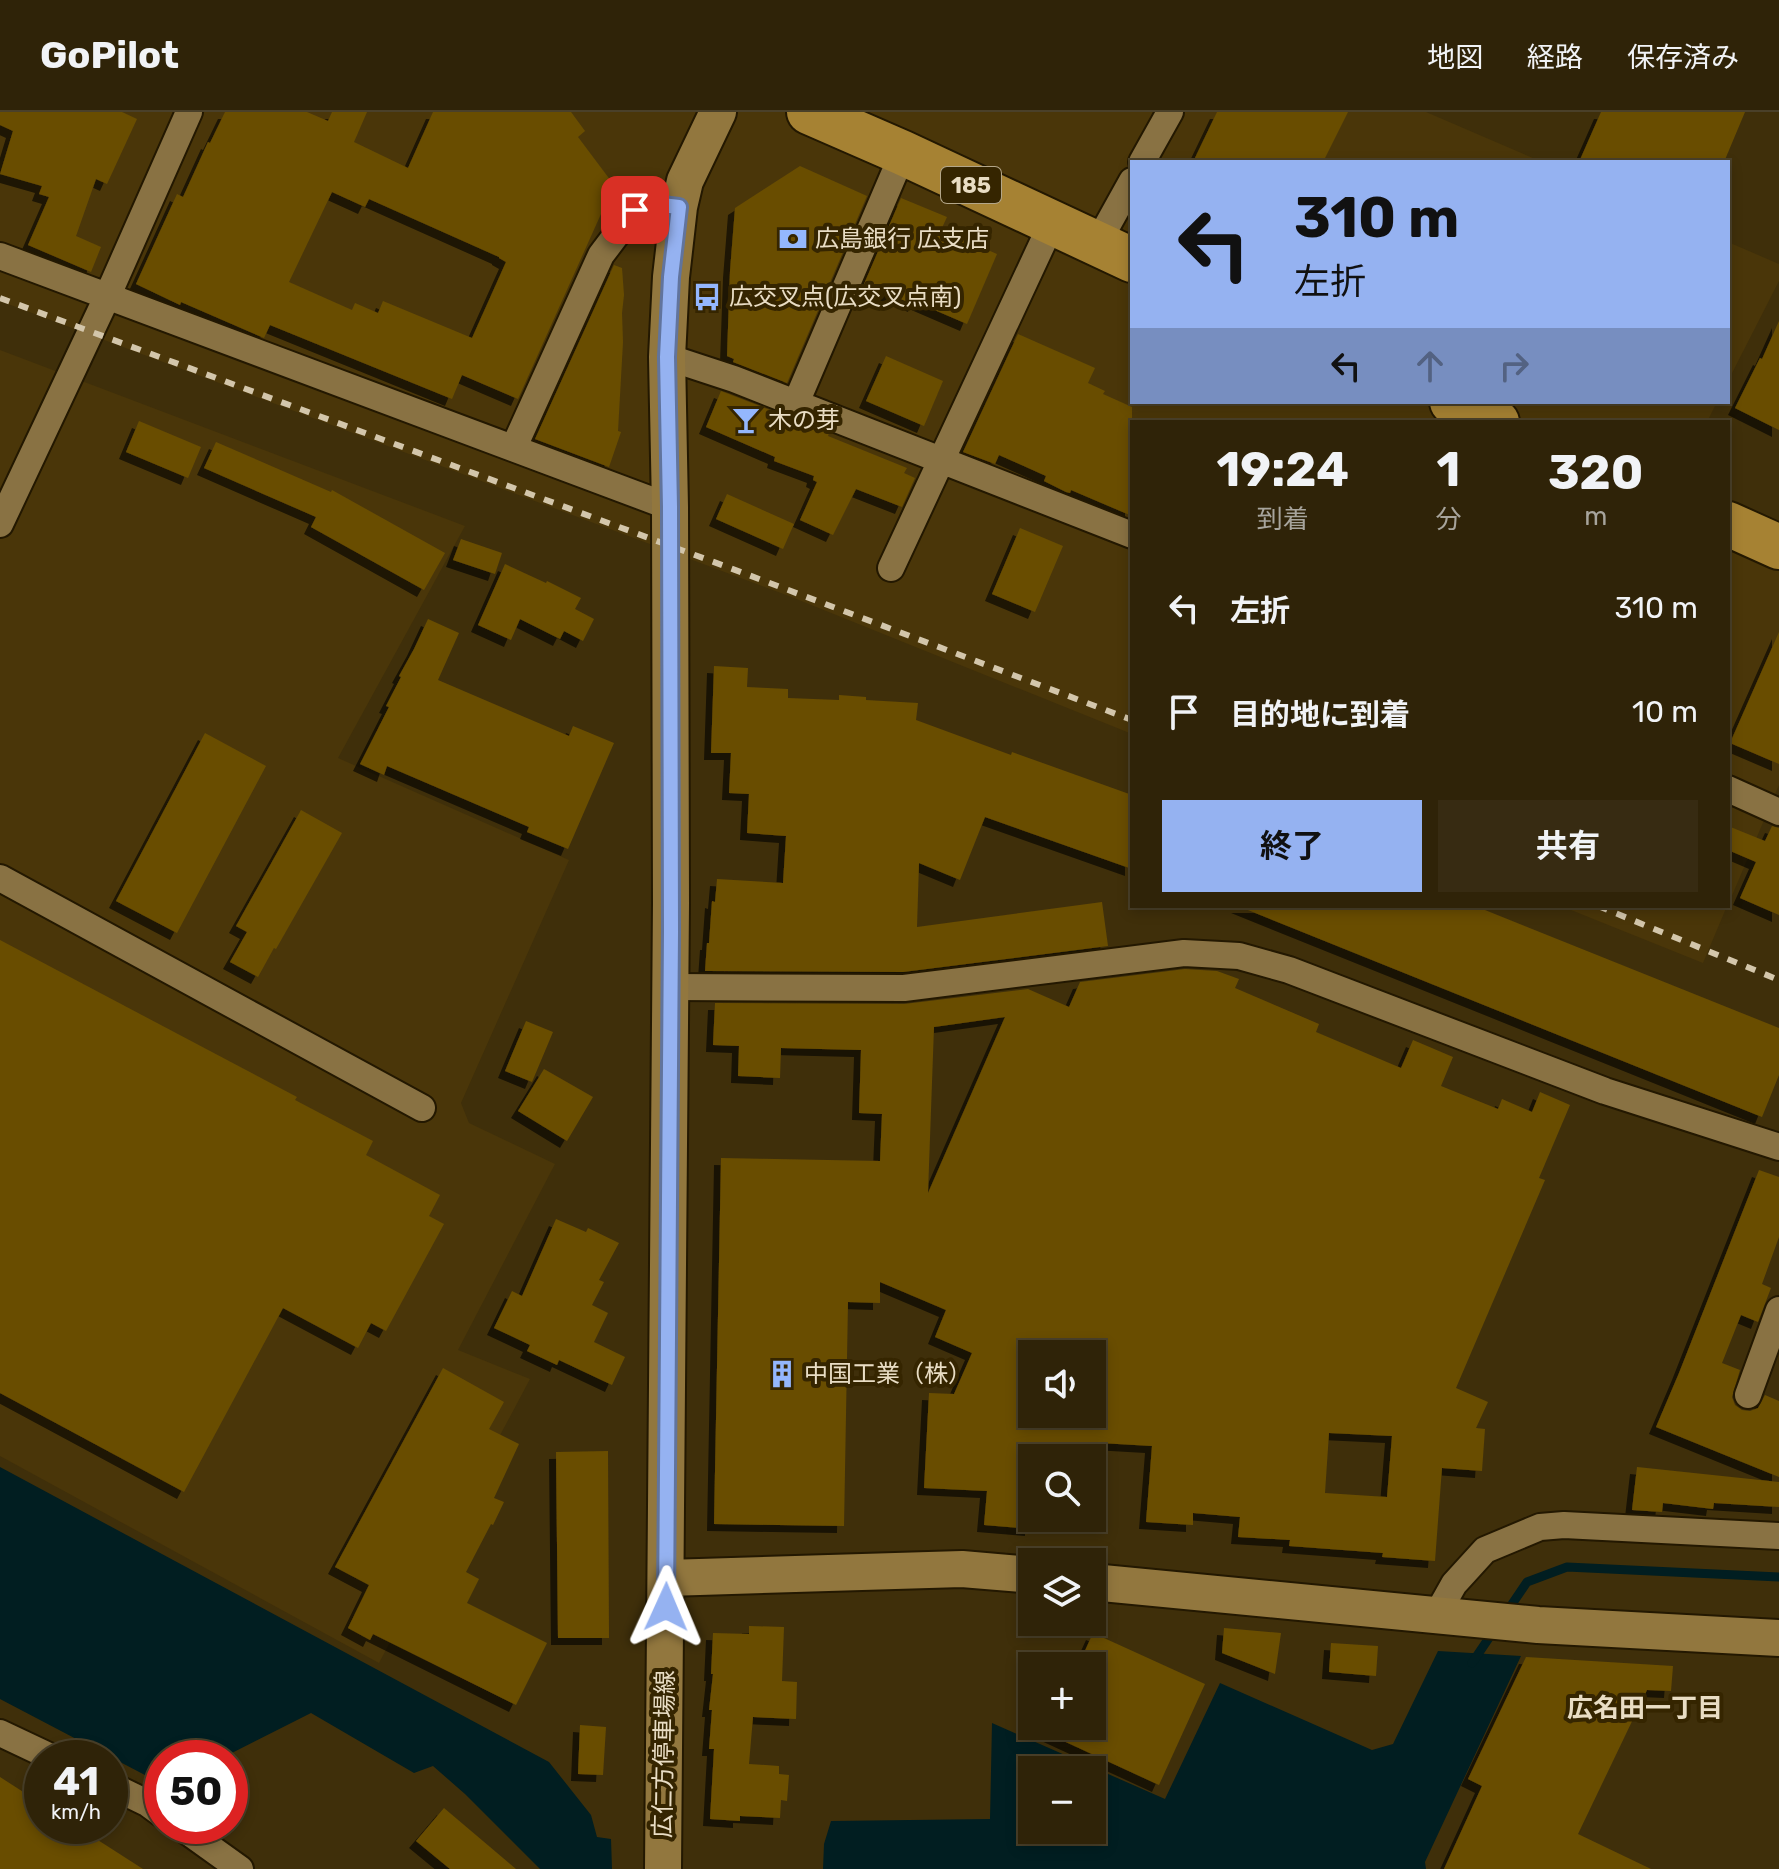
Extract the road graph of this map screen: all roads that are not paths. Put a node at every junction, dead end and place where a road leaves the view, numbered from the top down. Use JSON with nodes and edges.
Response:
{"nodes":[{"id":1,"x":189,"y":112,"type":"edge"},
{"id":2,"x":718,"y":112,"type":"edge"},
{"id":3,"x":809,"y":112,"type":"edge"},
{"id":4,"x":1170,"y":112,"type":"edge"},
{"id":5,"x":903,"y":153,"type":"junction"},
{"id":6,"x":1143,"y":160,"type":"edge"},
{"id":7,"x":1130,"y":189,"type":"edge"},
{"id":8,"x":679,"y":207,"type":"junction"},
{"id":9,"x":1052,"y":223,"type":"junction"},
{"id":10,"x":1114,"y":252,"type":"edge"},
{"id":11,"x":0,"y":256,"type":"edge"},
{"id":12,"x":108,"y":295,"type":"junction"},
{"id":13,"x":667,"y":357,"type":"junction"},
{"id":14,"x":796,"y":403,"type":"junction"},
{"id":15,"x":514,"y":447,"type":"junction"},
{"id":16,"x":941,"y":460,"type":"junction"},
{"id":17,"x":670,"y":507,"type":"junction"},
{"id":18,"x":0,"y":524,"type":"edge"},
{"id":19,"x":1730,"y":525,"type":"edge"},
{"id":20,"x":1130,"y":534,"type":"edge"},
{"id":21,"x":1779,"y":547,"type":"edge"},
{"id":22,"x":891,"y":568,"type":"dead end"},
{"id":23,"x":1730,"y":790,"type":"edge"},
{"id":24,"x":1778,"y":808,"type":"edge"},
{"id":25,"x":0,"y":878,"type":"edge"},
{"id":26,"x":671,"y":987,"type":"junction"},
{"id":27,"x":422,"y":1108,"type":"dead end"},
{"id":28,"x":1779,"y":1147,"type":"edge"},
{"id":29,"x":1779,"y":1310,"type":"edge"},
{"id":30,"x":1748,"y":1395,"type":"dead end"},
{"id":31,"x":1779,"y":1536,"type":"edge"},
{"id":32,"x":1018,"y":1574,"type":"edge"},
{"id":33,"x":667,"y":1578,"type":"junction"},
{"id":34,"x":1106,"y":1583,"type":"edge"},
{"id":35,"x":1447,"y":1617,"type":"junction"},
{"id":36,"x":1779,"y":1638,"type":"edge"},
{"id":37,"x":0,"y":1733,"type":"edge"},
{"id":38,"x":24,"y":1744,"type":"edge"},
{"id":39,"x":205,"y":1844,"type":"edge"},
{"id":40,"x":240,"y":1869,"type":"edge"},
{"id":41,"x":663,"y":1869,"type":"edge"}],
"edges":[{"from":1,"to":12,"type":"street"},
{"from":2,"to":8,"type":"main road","name":"広仁方停車場線"},
{"from":3,"to":5,"type":"highway","number":"185"},
{"from":4,"to":6,"type":"street"},
{"from":5,"to":9,"type":"highway","number":"185"},
{"from":5,"to":14,"type":"street"},
{"from":7,"to":10,"type":"street"},
{"from":8,"to":13,"type":"main road","name":"広仁方停車場線"},
{"from":8,"to":15,"type":"street"},
{"from":9,"to":10,"type":"highway","number":"185"},
{"from":9,"to":16,"type":"street"},
{"from":11,"to":12,"type":"street"},
{"from":12,"to":15,"type":"street"},
{"from":12,"to":18,"type":"street"},
{"from":13,"to":14,"type":"street"},
{"from":13,"to":17,"type":"main road","name":"広仁方停車場線"},
{"from":14,"to":16,"type":"street"},
{"from":15,"to":17,"type":"street"},
{"from":16,"to":20,"type":"street"},
{"from":16,"to":22,"type":"street"},
{"from":17,"to":26,"type":"main road","name":"広仁方停車場線"},
{"from":19,"to":21,"type":"highway"},
{"from":23,"to":24,"type":"street"},
{"from":25,"to":27,"type":"street"},
{"from":26,"to":28,"type":"street"},
{"from":26,"to":33,"type":"main road","name":"広仁方停車場線"},
{"from":29,"to":30,"type":"street"},
{"from":31,"to":35,"type":"street"},
{"from":32,"to":33,"type":"main road"},
{"from":33,"to":41,"type":"main road","name":"広仁方停車場線"},
{"from":34,"to":35,"type":"main road"},
{"from":35,"to":36,"type":"main road"},
{"from":37,"to":38,"type":"street"},
{"from":39,"to":40,"type":"street"}]}
